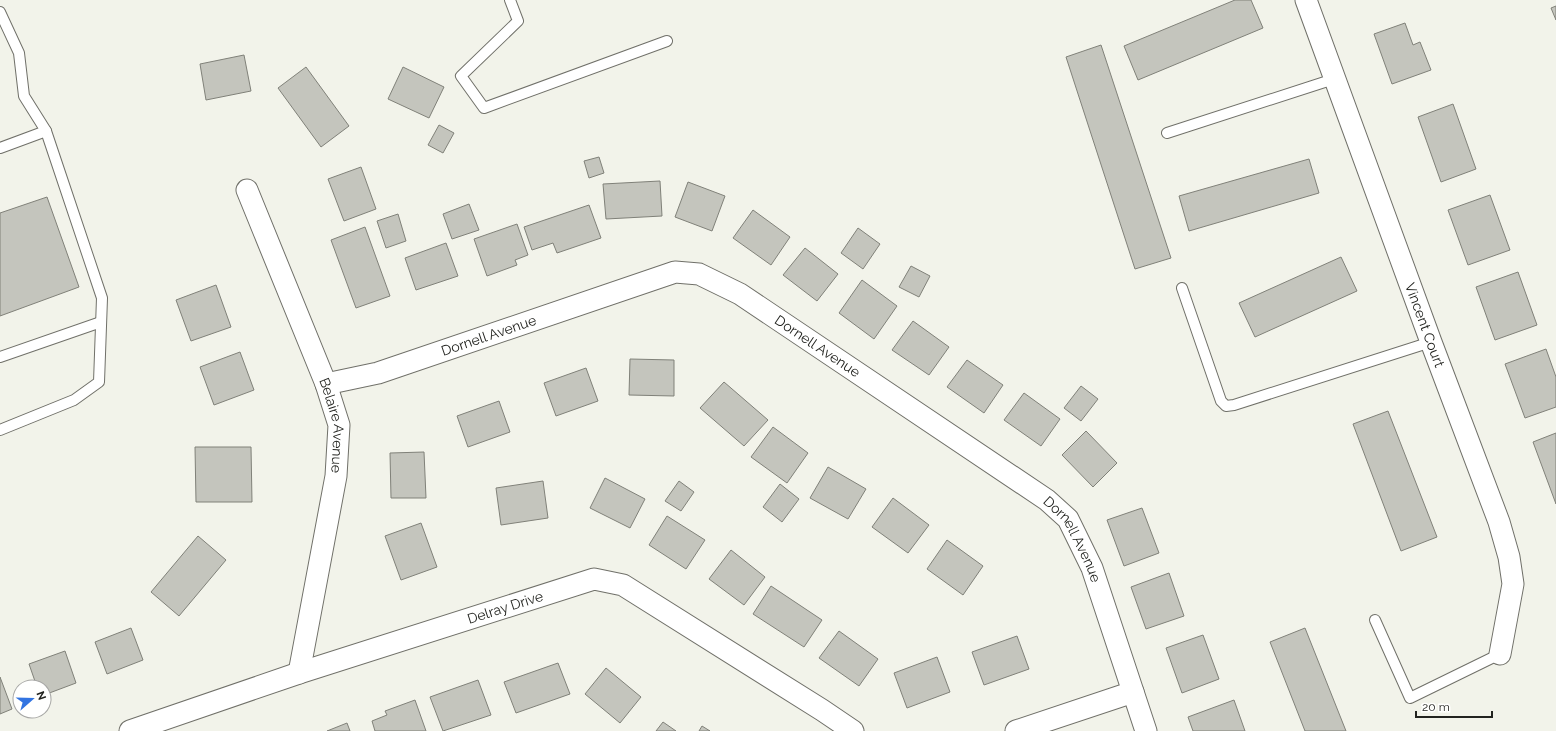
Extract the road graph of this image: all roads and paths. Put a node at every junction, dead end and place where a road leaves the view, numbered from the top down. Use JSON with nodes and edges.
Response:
{"nodes":[{"id":1,"x":510,"y":0,"type":"edge"},
{"id":2,"x":1306,"y":0,"type":"edge"},
{"id":3,"x":0,"y":12,"type":"edge"},
{"id":4,"x":667,"y":41,"type":"dead end"},
{"id":5,"x":1334,"y":79,"type":"junction"},
{"id":6,"x":46,"y":131,"type":"junction"},
{"id":7,"x":1167,"y":133,"type":"dead end"},
{"id":8,"x":0,"y":148,"type":"edge"},
{"id":9,"x":247,"y":190,"type":"dead end"},
{"id":10,"x":1182,"y":288,"type":"dead end"},
{"id":11,"x":101,"y":322,"type":"junction"},
{"id":12,"x":1431,"y":342,"type":"junction"},
{"id":13,"x":0,"y":357,"type":"edge"},
{"id":14,"x":326,"y":384,"type":"junction"},
{"id":15,"x":0,"y":430,"type":"edge"},
{"id":16,"x":1376,"y":620,"type":"dead end"},
{"id":17,"x":1500,"y":654,"type":"joint"},
{"id":18,"x":299,"y":673,"type":"junction"},
{"id":19,"x":1132,"y":692,"type":"junction"},
{"id":20,"x":130,"y":731,"type":"edge"},
{"id":21,"x":853,"y":731,"type":"edge"},
{"id":22,"x":1016,"y":731,"type":"edge"},
{"id":23,"x":1146,"y":731,"type":"edge"}],
"edges":[{"from":1,"to":4,"type":"lane"},
{"from":2,"to":5,"type":"street","name":"Vincent Court"},
{"from":3,"to":6,"type":"lane"},
{"from":5,"to":7,"type":"lane"},
{"from":5,"to":12,"type":"street","name":"Vincent Court"},
{"from":6,"to":8,"type":"lane"},
{"from":6,"to":11,"type":"lane"},
{"from":9,"to":14,"type":"street","name":"Belaire Avenue"},
{"from":10,"to":12,"type":"lane"},
{"from":11,"to":13,"type":"lane"},
{"from":11,"to":15,"type":"lane"},
{"from":12,"to":17,"type":"street","name":"Vincent Court"},
{"from":14,"to":18,"type":"street","name":"Belaire Avenue"},
{"from":14,"to":19,"type":"street","name":"Dornell Avenue"},
{"from":16,"to":17,"type":"lane"},
{"from":18,"to":20,"type":"street","name":"Delray Drive"},
{"from":18,"to":21,"type":"street","name":"Delray Drive"},
{"from":19,"to":22,"type":"street"},
{"from":19,"to":23,"type":"street","name":"Dornell Avenue"}]}
